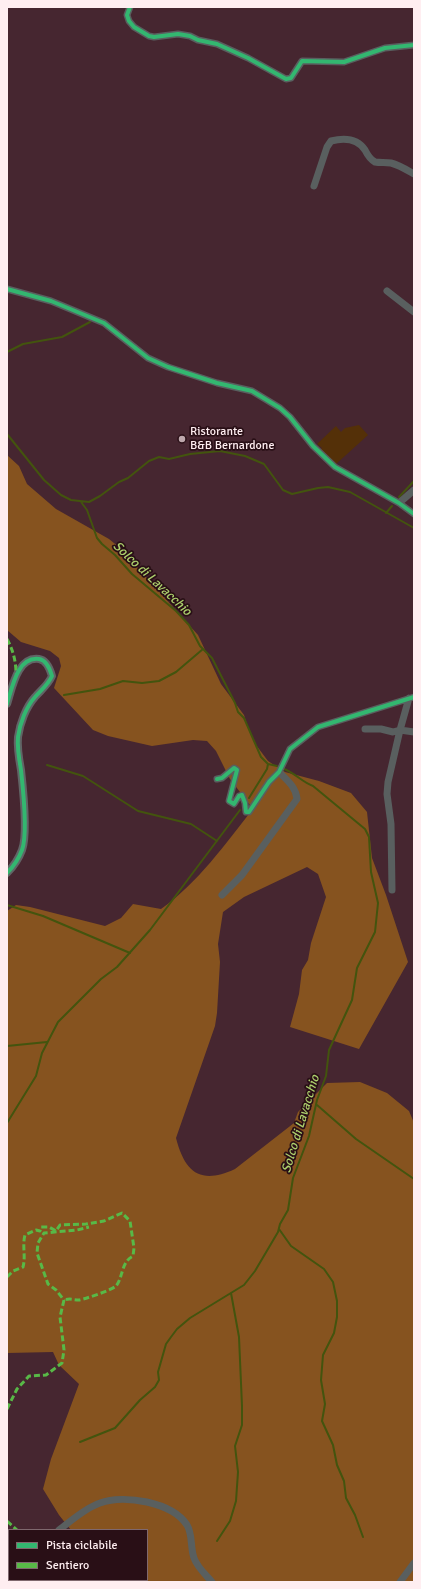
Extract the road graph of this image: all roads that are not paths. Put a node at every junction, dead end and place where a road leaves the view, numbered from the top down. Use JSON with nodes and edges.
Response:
{"nodes":[{"id":1,"x":130,"y":7,"type":"edge"},
{"id":2,"x":414,"y":45,"type":"edge"},
{"id":3,"x":414,"y":174,"type":"edge"},
{"id":4,"x":314,"y":186,"type":"dead end"},
{"id":5,"x":7,"y":289,"type":"edge"},
{"id":6,"x":387,"y":291,"type":"dead end"},
{"id":7,"x":414,"y":312,"type":"edge"},
{"id":8,"x":414,"y":490,"type":"edge"},
{"id":9,"x":399,"y":503,"type":"junction"},
{"id":10,"x":414,"y":514,"type":"edge"},
{"id":11,"x":412,"y":697,"type":"edge"},
{"id":12,"x":7,"y":704,"type":"edge"},
{"id":13,"x":365,"y":729,"type":"dead end"},
{"id":14,"x":400,"y":730,"type":"junction"},
{"id":15,"x":414,"y":732,"type":"edge"},
{"id":16,"x":279,"y":772,"type":"junction"},
{"id":17,"x":217,"y":779,"type":"dead end"},
{"id":18,"x":7,"y":873,"type":"edge"},
{"id":19,"x":392,"y":890,"type":"dead end"},
{"id":20,"x":222,"y":895,"type":"dead end"},
{"id":21,"x":60,"y":1529,"type":"edge"},
{"id":22,"x":414,"y":1563,"type":"edge"},
{"id":23,"x":212,"y":1582,"type":"edge"},
{"id":24,"x":400,"y":1582,"type":"edge"}],
"edges":[{"from":1,"to":2,"type":"street"},
{"from":3,"to":4,"type":"street"},
{"from":5,"to":9,"type":"street"},
{"from":6,"to":7,"type":"street"},
{"from":8,"to":9,"type":"street"},
{"from":9,"to":10,"type":"street"},
{"from":11,"to":14,"type":"street"},
{"from":11,"to":16,"type":"street"},
{"from":12,"to":18,"type":"main road"},
{"from":13,"to":14,"type":"street"},
{"from":14,"to":15,"type":"street"},
{"from":14,"to":19,"type":"street"},
{"from":16,"to":17,"type":"street"},
{"from":16,"to":20,"type":"street"},
{"from":21,"to":23,"type":"street"},
{"from":22,"to":24,"type":"street"}]}
